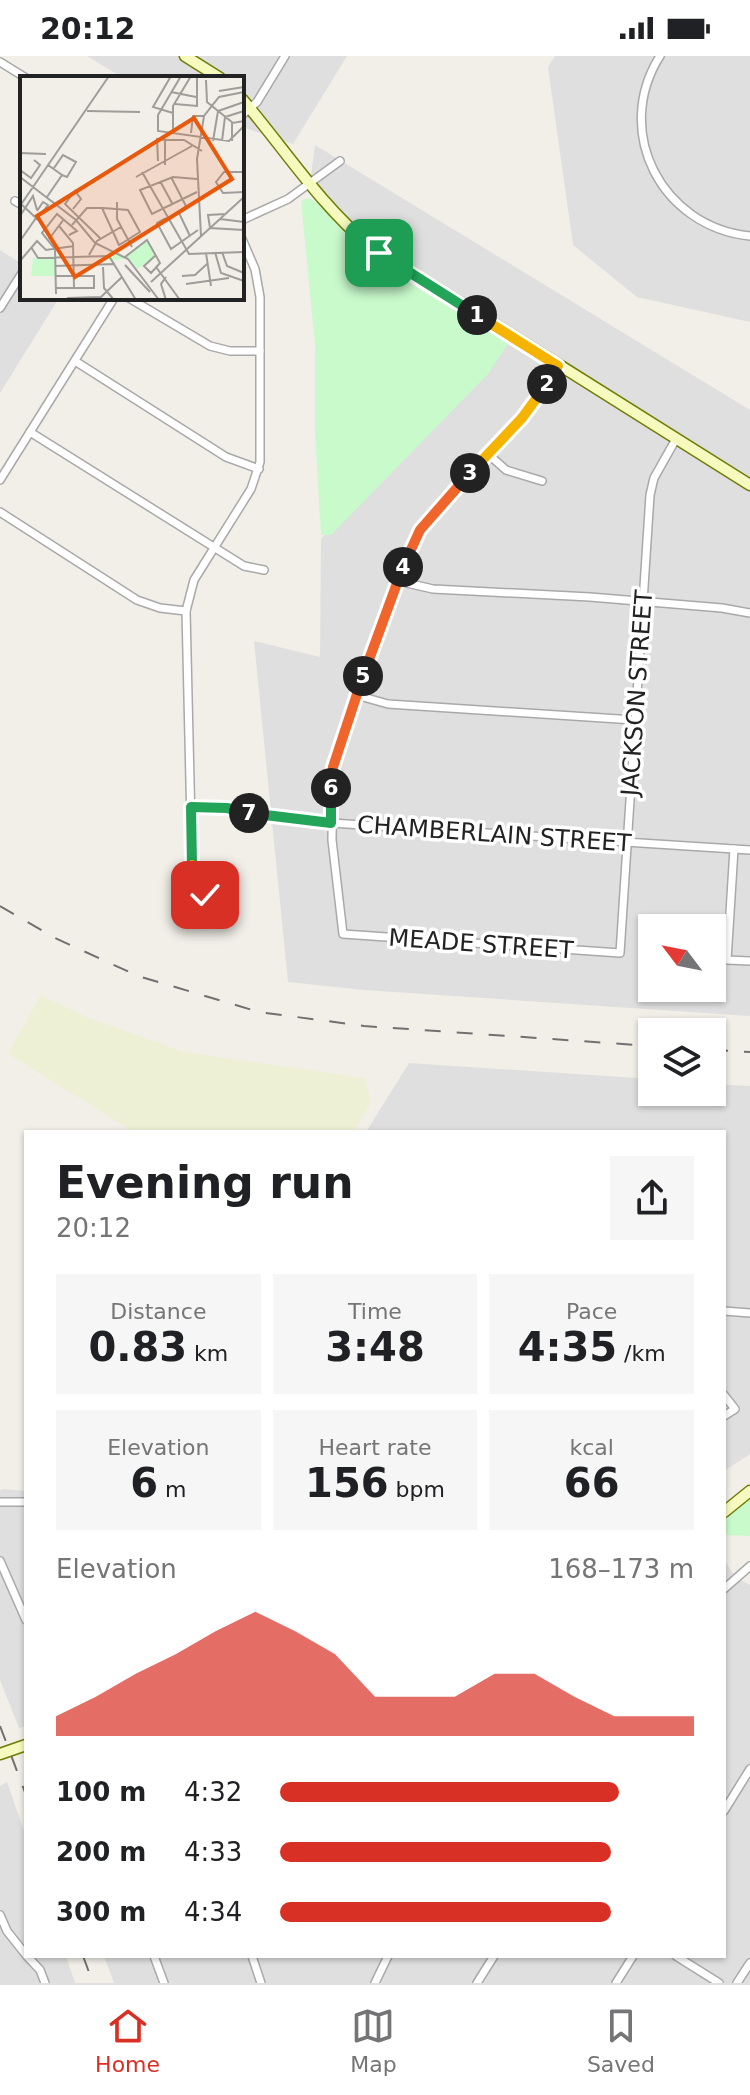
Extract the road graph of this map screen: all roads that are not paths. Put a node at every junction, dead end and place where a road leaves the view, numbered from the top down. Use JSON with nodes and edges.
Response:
{"nodes":[{"id":1,"x":185,"y":56,"type":"edge"},
{"id":2,"x":285,"y":56,"type":"edge"},
{"id":3,"x":660,"y":56,"type":"edge"},
{"id":4,"x":0,"y":62,"type":"edge"},
{"id":5,"x":23,"y":76,"type":"edge"},
{"id":6,"x":217,"y":76,"type":"edge"},
{"id":7,"x":246,"y":112,"type":"edge"},
{"id":8,"x":340,"y":161,"type":"dead end"},
{"id":9,"x":310,"y":184,"type":"junction"},
{"id":10,"x":244,"y":219,"type":"edge"},
{"id":11,"x":750,"y":236,"type":"edge"},
{"id":12,"x":244,"y":244,"type":"edge"},
{"id":13,"x":20,"y":276,"type":"edge"},
{"id":14,"x":113,"y":300,"type":"edge"},
{"id":15,"x":132,"y":300,"type":"edge"},
{"id":16,"x":1,"y":306,"type":"edge"},
{"id":17,"x":260,"y":351,"type":"junction"},
{"id":18,"x":75,"y":361,"type":"junction"},
{"id":19,"x":558,"y":366,"type":"junction"},
{"id":20,"x":30,"y":432,"type":"junction"},
{"id":21,"x":676,"y":439,"type":"junction"},
{"id":22,"x":488,"y":454,"type":"junction"},
{"id":23,"x":259,"y":469,"type":"junction"},
{"id":24,"x":0,"y":480,"type":"edge"},
{"id":25,"x":542,"y":481,"type":"dead end"},
{"id":26,"x":750,"y":485,"type":"edge"},
{"id":27,"x":0,"y":512,"type":"edge"},
{"id":28,"x":214,"y":547,"type":"junction"},
{"id":29,"x":264,"y":570,"type":"dead end"},
{"id":30,"x":398,"y":581,"type":"junction"},
{"id":31,"x":643,"y":602,"type":"junction"},
{"id":32,"x":186,"y":611,"type":"junction"},
{"id":33,"x":750,"y":613,"type":"edge"},
{"id":34,"x":356,"y":695,"type":"junction"},
{"id":35,"x":634,"y":720,"type":"junction"},
{"id":36,"x":191,"y":807,"type":"junction"},
{"id":37,"x":331,"y":823,"type":"junction"},
{"id":38,"x":627,"y":843,"type":"junction"},
{"id":39,"x":734,"y":849,"type":"junction"},
{"id":40,"x":750,"y":850,"type":"edge"},
{"id":41,"x":205,"y":895,"type":"dead end"},
{"id":42,"x":620,"y":953,"type":"joint"},
{"id":43,"x":750,"y":961,"type":"edge"},
{"id":44,"x":726,"y":1311,"type":"edge"},
{"id":45,"x":750,"y":1313,"type":"edge"},
{"id":46,"x":726,"y":1398,"type":"edge"},
{"id":47,"x":726,"y":1415,"type":"edge"},
{"id":48,"x":750,"y":1491,"type":"edge"},
{"id":49,"x":0,"y":1502,"type":"edge"},
{"id":50,"x":24,"y":1502,"type":"edge"},
{"id":51,"x":726,"y":1510,"type":"edge"},
{"id":52,"x":0,"y":1561,"type":"edge"},
{"id":53,"x":750,"y":1566,"type":"edge"},
{"id":54,"x":726,"y":1587,"type":"edge"},
{"id":55,"x":24,"y":1615,"type":"edge"},
{"id":56,"x":24,"y":1746,"type":"edge"},
{"id":57,"x":0,"y":1754,"type":"edge"},
{"id":58,"x":750,"y":1769,"type":"edge"},
{"id":59,"x":726,"y":1808,"type":"edge"},
{"id":60,"x":0,"y":1915,"type":"edge"},
{"id":61,"x":24,"y":1952,"type":"edge"},
{"id":62,"x":30,"y":1958,"type":"edge"},
{"id":63,"x":155,"y":1958,"type":"edge"},
{"id":64,"x":253,"y":1958,"type":"edge"},
{"id":65,"x":387,"y":1958,"type":"edge"},
{"id":66,"x":493,"y":1958,"type":"edge"},
{"id":67,"x":632,"y":1958,"type":"edge"},
{"id":68,"x":679,"y":1958,"type":"edge"},
{"id":69,"x":750,"y":1963,"type":"edge"},
{"id":70,"x":45,"y":1983,"type":"edge"},
{"id":71,"x":164,"y":1983,"type":"edge"},
{"id":72,"x":261,"y":1983,"type":"edge"},
{"id":73,"x":375,"y":1983,"type":"edge"},
{"id":74,"x":477,"y":1983,"type":"edge"},
{"id":75,"x":616,"y":1983,"type":"edge"},
{"id":76,"x":719,"y":1983,"type":"edge"},
{"id":77,"x":737,"y":1983,"type":"edge"}],
"edges":[{"from":1,"to":6,"type":"street"},
{"from":2,"to":7,"type":"street"},
{"from":3,"to":11,"type":"street"},
{"from":4,"to":5,"type":"street"},
{"from":7,"to":9,"type":"street"},
{"from":8,"to":9,"type":"street"},
{"from":9,"to":10,"type":"street"},
{"from":9,"to":19,"type":"street"},
{"from":12,"to":17,"type":"street"},
{"from":13,"to":16,"type":"street"},
{"from":14,"to":18,"type":"street"},
{"from":15,"to":17,"type":"street"},
{"from":17,"to":23,"type":"street"},
{"from":18,"to":20,"type":"street"},
{"from":18,"to":23,"type":"street"},
{"from":19,"to":21,"type":"street"},
{"from":19,"to":22,"type":"street"},
{"from":20,"to":24,"type":"street"},
{"from":20,"to":28,"type":"street"},
{"from":21,"to":26,"type":"street"},
{"from":21,"to":31,"type":"street","name":"JACKSON STREET"},
{"from":22,"to":25,"type":"street"},
{"from":22,"to":30,"type":"street"},
{"from":23,"to":28,"type":"street"},
{"from":27,"to":32,"type":"street"},
{"from":28,"to":29,"type":"street"},
{"from":28,"to":32,"type":"street"},
{"from":30,"to":31,"type":"street"},
{"from":30,"to":34,"type":"street"},
{"from":31,"to":33,"type":"street"},
{"from":31,"to":35,"type":"street","name":"JACKSON STREET"},
{"from":32,"to":36,"type":"street"},
{"from":34,"to":35,"type":"street"},
{"from":34,"to":37,"type":"street"},
{"from":35,"to":38,"type":"street","name":"JACKSON STREET"},
{"from":36,"to":37,"type":"street","name":"CHAMBERLAIN STREET"},
{"from":36,"to":41,"type":"street"},
{"from":37,"to":38,"type":"street","name":"CHAMBERLAIN STREET"},
{"from":37,"to":42,"type":"street","name":"MEADE STREET"},
{"from":38,"to":39,"type":"street","name":"CHAMBERLAIN STREET"},
{"from":38,"to":42,"type":"street","name":"JACKSON STREET"},
{"from":39,"to":40,"type":"street","name":"CHAMBERLAIN STREET"},
{"from":39,"to":43,"type":"street"},
{"from":44,"to":45,"type":"street"},
{"from":46,"to":47,"type":"street"},
{"from":48,"to":51,"type":"street"},
{"from":49,"to":50,"type":"street"},
{"from":52,"to":55,"type":"street"},
{"from":53,"to":54,"type":"street"},
{"from":56,"to":57,"type":"street"},
{"from":58,"to":59,"type":"street"},
{"from":60,"to":61,"type":"street"},
{"from":62,"to":70,"type":"street"},
{"from":63,"to":71,"type":"street"},
{"from":64,"to":72,"type":"street"},
{"from":65,"to":73,"type":"street"},
{"from":66,"to":74,"type":"street"},
{"from":67,"to":75,"type":"street"},
{"from":68,"to":76,"type":"street"},
{"from":69,"to":77,"type":"street"}]}
